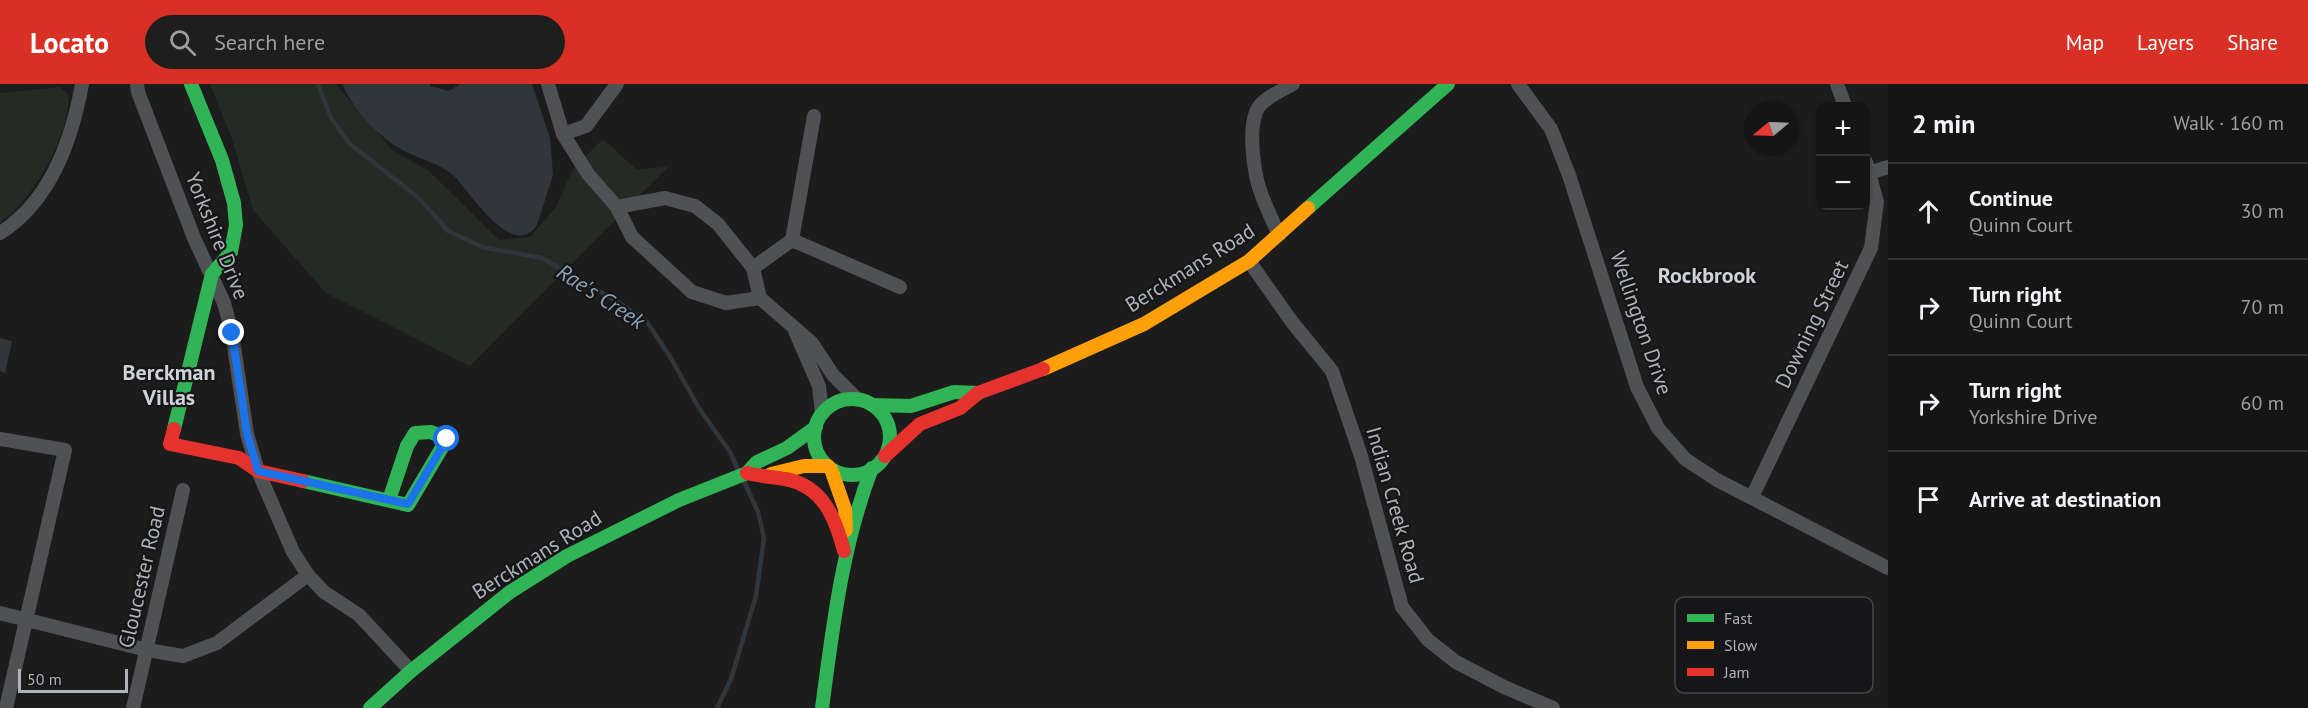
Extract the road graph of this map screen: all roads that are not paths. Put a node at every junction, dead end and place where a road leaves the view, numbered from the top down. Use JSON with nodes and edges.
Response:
{"nodes":[{"id":1,"x":82,"y":84,"type":"edge"},
{"id":2,"x":137,"y":84,"type":"edge"},
{"id":3,"x":191,"y":84,"type":"edge"},
{"id":4,"x":548,"y":84,"type":"edge"},
{"id":5,"x":617,"y":84,"type":"edge"},
{"id":6,"x":1293,"y":84,"type":"edge"},
{"id":7,"x":1448,"y":84,"type":"edge"},
{"id":8,"x":1518,"y":84,"type":"edge"},
{"id":9,"x":1837,"y":84,"type":"edge"},
{"id":10,"x":1844,"y":102,"type":"edge"},
{"id":11,"x":814,"y":116,"type":"dead end"},
{"id":12,"x":563,"y":134,"type":"junction"},
{"id":13,"x":1888,"y":167,"type":"edge"},
{"id":14,"x":1870,"y":168,"type":"edge"},
{"id":15,"x":1870,"y":178,"type":"edge"},
{"id":16,"x":617,"y":207,"type":"junction"},
{"id":17,"x":0,"y":233,"type":"edge"},
{"id":18,"x":1279,"y":235,"type":"junction"},
{"id":19,"x":792,"y":240,"type":"junction"},
{"id":20,"x":1249,"y":261,"type":"junction"},
{"id":21,"x":753,"y":268,"type":"junction"},
{"id":22,"x":212,"y":274,"type":"junction"},
{"id":23,"x":900,"y":287,"type":"dead end"},
{"id":24,"x":760,"y":298,"type":"junction"},
{"id":25,"x":794,"y":329,"type":"junction"},
{"id":26,"x":978,"y":393,"type":"junction"},
{"id":27,"x":858,"y":400,"type":"junction"},
{"id":28,"x":872,"y":405,"type":"junction"},
{"id":29,"x":822,"y":414,"type":"junction"},
{"id":30,"x":816,"y":427,"type":"junction"},
{"id":31,"x":0,"y":439,"type":"edge"},
{"id":32,"x":885,"y":456,"type":"junction"},
{"id":33,"x":829,"y":467,"type":"junction"},
{"id":34,"x":872,"y":468,"type":"junction"},
{"id":35,"x":258,"y":471,"type":"junction"},
{"id":36,"x":747,"y":473,"type":"junction"},
{"id":37,"x":762,"y":477,"type":"junction"},
{"id":38,"x":183,"y":490,"type":"dead end"},
{"id":39,"x":1752,"y":497,"type":"junction"},
{"id":40,"x":390,"y":500,"type":"junction"},
{"id":41,"x":845,"y":553,"type":"junction"},
{"id":42,"x":1888,"y":568,"type":"edge"},
{"id":43,"x":308,"y":575,"type":"junction"},
{"id":44,"x":0,"y":613,"type":"edge"},
{"id":45,"x":27,"y":619,"type":"junction"},
{"id":46,"x":147,"y":650,"type":"junction"},
{"id":47,"x":411,"y":671,"type":"junction"},
{"id":48,"x":6,"y":708,"type":"edge"},
{"id":49,"x":133,"y":708,"type":"edge"},
{"id":50,"x":370,"y":708,"type":"edge"},
{"id":51,"x":822,"y":708,"type":"edge"},
{"id":52,"x":1553,"y":708,"type":"edge"}],
"edges":[{"from":1,"to":17,"type":"street"},
{"from":2,"to":22,"type":"street","name":"Yorkshire Drive"},
{"from":3,"to":22,"type":"main road"},
{"from":4,"to":12,"type":"street"},
{"from":5,"to":12,"type":"street"},
{"from":6,"to":18,"type":"street"},
{"from":7,"to":18,"type":"main road","name":"Berckmans Road"},
{"from":8,"to":39,"type":"street","name":"Wellington Drive"},
{"from":9,"to":10,"type":"street"},
{"from":11,"to":19,"type":"street"},
{"from":12,"to":16,"type":"street"},
{"from":13,"to":14,"type":"street"},
{"from":15,"to":39,"type":"street","name":"Downing Street"},
{"from":16,"to":21,"type":"street"},
{"from":16,"to":24,"type":"street"},
{"from":18,"to":20,"type":"main road","name":"Berckmans Road"},
{"from":19,"to":21,"type":"street"},
{"from":19,"to":23,"type":"street"},
{"from":20,"to":26,"type":"main road","name":"Berckmans Road"},
{"from":20,"to":52,"type":"street","name":"Indian Creek Road"},
{"from":21,"to":24,"type":"street"},
{"from":22,"to":35,"type":"street","name":"Yorkshire Drive"},
{"from":22,"to":35,"type":"main road"},
{"from":24,"to":25,"type":"street"},
{"from":25,"to":27,"type":"street"},
{"from":25,"to":29,"type":"street"},
{"from":26,"to":28,"type":"main road","name":"Berckmans Road"},
{"from":26,"to":32,"type":"main road","name":"Berckmans Road"},
{"from":27,"to":28,"type":"main road"},
{"from":27,"to":29,"type":"main road"},
{"from":28,"to":32,"type":"main road"},
{"from":29,"to":30,"type":"main road"},
{"from":30,"to":33,"type":"main road"},
{"from":30,"to":36,"type":"main road","name":"Berckmans Road"},
{"from":31,"to":45,"type":"street"},
{"from":32,"to":34,"type":"main road"},
{"from":33,"to":34,"type":"main road"},
{"from":33,"to":37,"type":"main road"},
{"from":33,"to":41,"type":"main road"},
{"from":34,"to":41,"type":"main road"},
{"from":35,"to":40,"type":"main road"},
{"from":35,"to":43,"type":"street","name":"Yorkshire Drive"},
{"from":36,"to":37,"type":"main road"},
{"from":36,"to":47,"type":"main road","name":"Berckmans Road"},
{"from":37,"to":41,"type":"main road"},
{"from":38,"to":46,"type":"street","name":"Gloucester Road"},
{"from":39,"to":42,"type":"street","name":"Wellington Drive"},
{"from":40,"to":40,"type":"main road"},
{"from":41,"to":51,"type":"main road"},
{"from":43,"to":46,"type":"street"},
{"from":43,"to":47,"type":"street","name":"Yorkshire Drive"},
{"from":44,"to":45,"type":"street"},
{"from":45,"to":46,"type":"street"},
{"from":45,"to":48,"type":"street"},
{"from":46,"to":49,"type":"street","name":"Gloucester Road"},
{"from":47,"to":50,"type":"main road","name":"Berckmans Road"}]}
